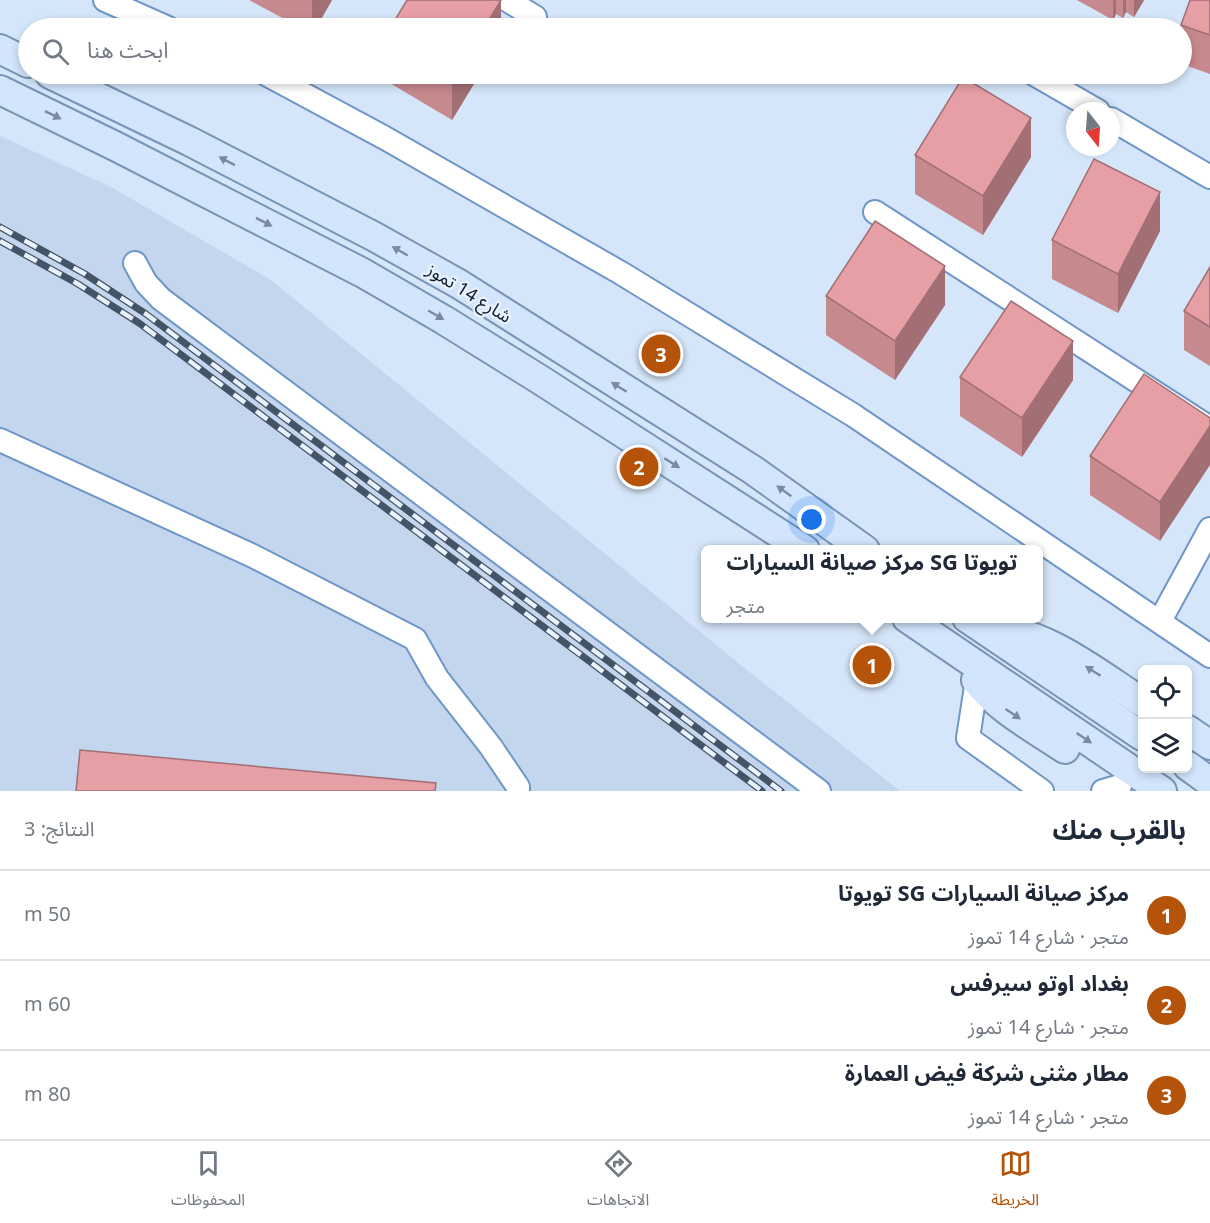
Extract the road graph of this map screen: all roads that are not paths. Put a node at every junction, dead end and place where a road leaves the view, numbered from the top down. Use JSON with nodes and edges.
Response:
{"nodes":[{"id":1,"x":105,"y":0,"type":"edge"},
{"id":2,"x":507,"y":0,"type":"edge"},
{"id":3,"x":535,"y":17,"type":"dead end"},
{"id":4,"x":146,"y":18,"type":"edge"},
{"id":5,"x":0,"y":49,"type":"edge"},
{"id":6,"x":18,"y":58,"type":"edge"},
{"id":7,"x":72,"y":84,"type":"edge"},
{"id":8,"x":285,"y":84,"type":"edge"},
{"id":9,"x":1051,"y":84,"type":"edge"},
{"id":10,"x":0,"y":90,"type":"edge"},
{"id":11,"x":1082,"y":102,"type":"edge"},
{"id":12,"x":1120,"y":124,"type":"edge"},
{"id":13,"x":1210,"y":177,"type":"edge"},
{"id":14,"x":875,"y":212,"type":"dead end"},
{"id":15,"x":135,"y":263,"type":"dead end"},
{"id":16,"x":1210,"y":428,"type":"edge"},
{"id":17,"x":0,"y":440,"type":"edge"},
{"id":18,"x":1210,"y":529,"type":"edge"},
{"id":19,"x":799,"y":545,"type":"edge"},
{"id":20,"x":859,"y":545,"type":"edge"},
{"id":21,"x":1160,"y":621,"type":"junction"},
{"id":22,"x":914,"y":623,"type":"edge"},
{"id":23,"x":974,"y":623,"type":"edge"},
{"id":24,"x":1210,"y":656,"type":"edge"},
{"id":25,"x":989,"y":681,"type":"junction"},
{"id":26,"x":1138,"y":699,"type":"edge"},
{"id":27,"x":1138,"y":733,"type":"edge"},
{"id":28,"x":1192,"y":733,"type":"edge"},
{"id":29,"x":1210,"y":745,"type":"edge"},
{"id":30,"x":1192,"y":769,"type":"edge"},
{"id":31,"x":1210,"y":782,"type":"edge"},
{"id":32,"x":1117,"y":789,"type":"edge"},
{"id":33,"x":518,"y":791,"type":"edge"},
{"id":34,"x":819,"y":791,"type":"edge"},
{"id":35,"x":1042,"y":791,"type":"edge"},
{"id":36,"x":1162,"y":791,"type":"edge"}],
"edges":[{"from":1,"to":4,"type":"street"},
{"from":2,"to":3,"type":"street"},
{"from":5,"to":6,"type":"main road"},
{"from":20,"to":7,"type":"main road","name":"شارع 14 تموز","one_way":true},
{"from":8,"to":21,"type":"street"},
{"from":9,"to":11,"type":"street"},
{"from":10,"to":19,"type":"main road","name":"شارع 14 تموز","one_way":true},
{"from":12,"to":13,"type":"street"},
{"from":14,"to":16,"type":"street"},
{"from":15,"to":34,"type":"street"},
{"from":17,"to":33,"type":"street"},
{"from":18,"to":21,"type":"street"},
{"from":21,"to":24,"type":"street"},
{"from":22,"to":25,"type":"main road"},
{"from":26,"to":23,"type":"main road","one_way":true},
{"from":23,"to":27,"type":"main road"},
{"from":25,"to":32,"type":"main road","one_way":true},
{"from":25,"to":35,"type":"street"},
{"from":25,"to":36,"type":"main road","one_way":true},
{"from":28,"to":29,"type":"main road"},
{"from":30,"to":31,"type":"main road"}]}
